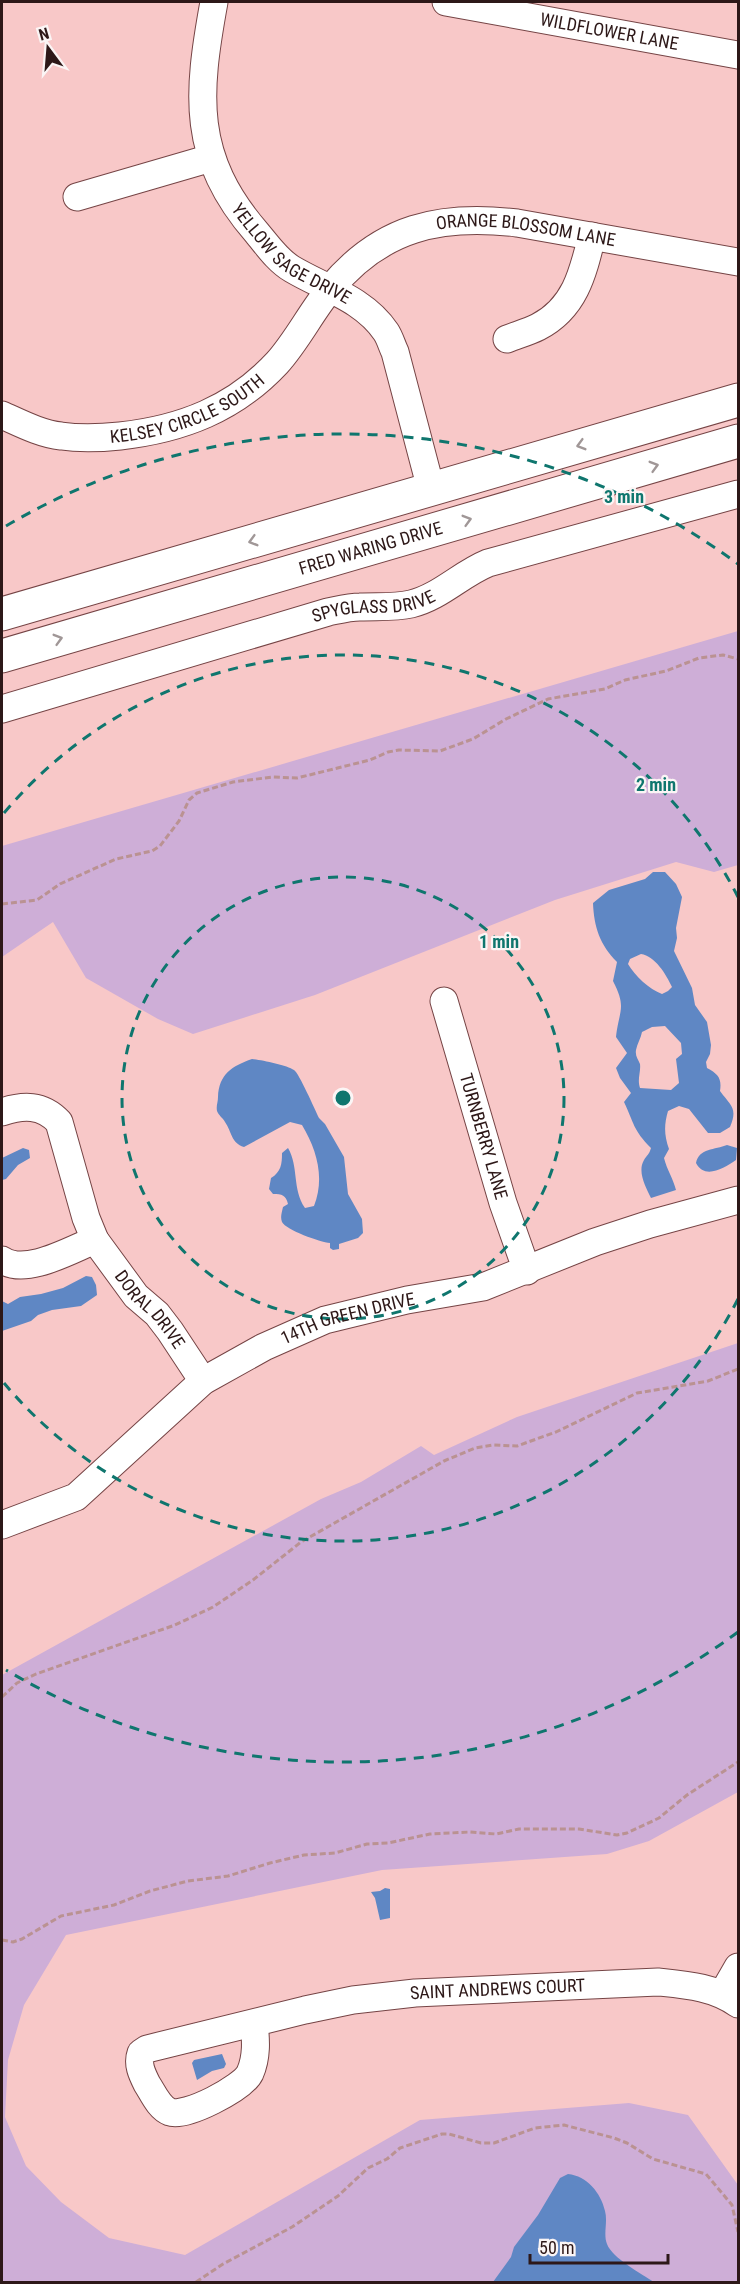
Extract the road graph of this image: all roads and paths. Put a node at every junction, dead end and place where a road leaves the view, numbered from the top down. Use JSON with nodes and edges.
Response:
{"nodes":[{"id":1,"x":214,"y":2,"type":"edge"},
{"id":2,"x":446,"y":2,"type":"edge"},
{"id":3,"x":738,"y":55,"type":"edge"},
{"id":4,"x":211,"y":158,"type":"junction"},
{"id":5,"x":77,"y":197,"type":"dead end"},
{"id":6,"x":592,"y":236,"type":"junction"},
{"id":7,"x":738,"y":261,"type":"edge"},
{"id":8,"x":330,"y":288,"type":"junction"},
{"id":9,"x":507,"y":339,"type":"dead end"},
{"id":10,"x":738,"y":400,"type":"edge"},
{"id":11,"x":2,"y":415,"type":"edge"},
{"id":12,"x":731,"y":441,"type":"edge"},
{"id":13,"x":431,"y":489,"type":"junction"},
{"id":14,"x":738,"y":494,"type":"edge"},
{"id":15,"x":188,"y":601,"type":"junction"},
{"id":16,"x":2,"y":614,"type":"edge"},
{"id":17,"x":2,"y":656,"type":"edge"},
{"id":18,"x":738,"y":659,"type":"edge"},
{"id":19,"x":2,"y":709,"type":"edge"},
{"id":20,"x":2,"y":904,"type":"edge"},
{"id":21,"x":444,"y":1001,"type":"dead end"},
{"id":22,"x":2,"y":1112,"type":"edge"},
{"id":23,"x":738,"y":1200,"type":"edge"},
{"id":24,"x":95,"y":1240,"type":"junction"},
{"id":25,"x":2,"y":1260,"type":"edge"},
{"id":26,"x":526,"y":1270,"type":"junction"},
{"id":27,"x":738,"y":1369,"type":"edge"},
{"id":28,"x":203,"y":1381,"type":"junction"},
{"id":29,"x":2,"y":1525,"type":"edge"},
{"id":30,"x":2,"y":1697,"type":"edge"},
{"id":31,"x":738,"y":1762,"type":"edge"},
{"id":32,"x":2,"y":1940,"type":"edge"},
{"id":33,"x":738,"y":1967,"type":"edge"},
{"id":34,"x":731,"y":1999,"type":"edge"},
{"id":35,"x":254,"y":2023,"type":"dead end"},
{"id":36,"x":738,"y":2232,"type":"edge"},
{"id":37,"x":196,"y":2283,"type":"edge"}],
"edges":[{"from":1,"to":4,"type":"street","name":"YELLOW SAGE DRIVE"},
{"from":2,"to":3,"type":"street","name":"WILDFLOWER LANE"},
{"from":4,"to":5,"type":"street"},
{"from":4,"to":8,"type":"street","name":"YELLOW SAGE DRIVE"},
{"from":6,"to":7,"type":"street","name":"ORANGE BLOSSOM LANE"},
{"from":6,"to":8,"type":"street","name":"ORANGE BLOSSOM LANE"},
{"from":6,"to":9,"type":"street"},
{"from":8,"to":11,"type":"street","name":"KELSEY CIRCLE SOUTH"},
{"from":8,"to":13,"type":"street","name":"YELLOW SAGE DRIVE"},
{"from":10,"to":13,"type":"main road","one_way":true},
{"from":15,"to":12,"type":"main road","name":"FRED WARING DRIVE","one_way":true},
{"from":13,"to":15,"type":"main road"},
{"from":13,"to":16,"type":"main road","one_way":true},
{"from":14,"to":19,"type":"street","name":"SPYGLASS DRIVE"},
{"from":17,"to":15,"type":"main road","name":"FRED WARING DRIVE","one_way":true},
{"from":18,"to":20,"type":"path"},
{"from":21,"to":26,"type":"street","name":"TURNBERRY LANE"},
{"from":22,"to":24,"type":"street","name":"DORAL DRIVE"},
{"from":23,"to":26,"type":"street","name":"14TH GREEN DRIVE"},
{"from":24,"to":25,"type":"street"},
{"from":24,"to":28,"type":"street","name":"DORAL DRIVE"},
{"from":26,"to":28,"type":"street","name":"14TH GREEN DRIVE"},
{"from":27,"to":30,"type":"path"},
{"from":28,"to":29,"type":"street","name":"14TH GREEN DRIVE"},
{"from":31,"to":32,"type":"path"},
{"from":33,"to":34,"type":"street"},
{"from":34,"to":35,"type":"street","name":"SAINT ANDREWS COURT"},
{"from":36,"to":37,"type":"path"}]}
